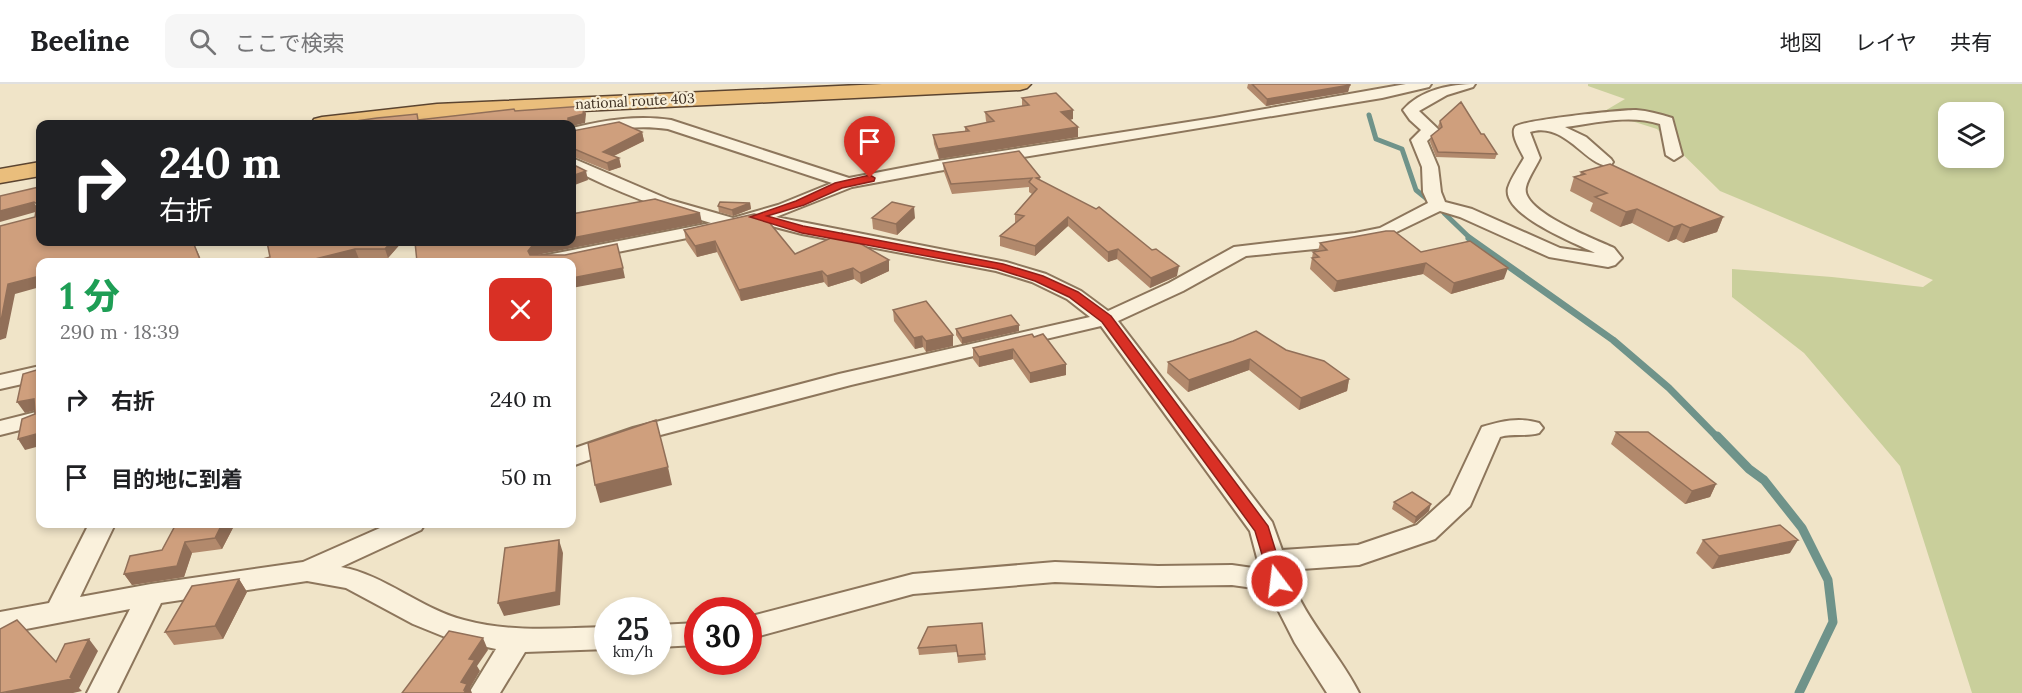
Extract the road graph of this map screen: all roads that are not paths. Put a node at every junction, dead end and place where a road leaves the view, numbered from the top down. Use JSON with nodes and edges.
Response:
{"nodes":[{"id":1,"x":1020,"y":84,"type":"edge"},
{"id":2,"x":1424,"y":84,"type":"edge"},
{"id":3,"x":1468,"y":84,"type":"edge"},
{"id":4,"x":357,"y":120,"type":"edge"},
{"id":5,"x":1550,"y":125,"type":"junction"},
{"id":6,"x":576,"y":132,"type":"edge"},
{"id":7,"x":1674,"y":155,"type":"dead end"},
{"id":8,"x":1605,"y":162,"type":"dead end"},
{"id":9,"x":576,"y":164,"type":"edge"},
{"id":10,"x":36,"y":170,"type":"edge"},
{"id":11,"x":0,"y":176,"type":"edge"},
{"id":12,"x":848,"y":183,"type":"junction"},
{"id":13,"x":1438,"y":205,"type":"junction"},
{"id":14,"x":755,"y":217,"type":"junction"},
{"id":15,"x":734,"y":223,"type":"junction"},
{"id":16,"x":562,"y":258,"type":"edge"},
{"id":17,"x":1106,"y":319,"type":"junction"},
{"id":18,"x":36,"y":374,"type":"edge"},
{"id":19,"x":0,"y":382,"type":"edge"},
{"id":20,"x":36,"y":419,"type":"edge"},
{"id":21,"x":0,"y":428,"type":"edge"},
{"id":22,"x":1531,"y":428,"type":"dead end"},
{"id":23,"x":576,"y":457,"type":"edge"},
{"id":24,"x":100,"y":528,"type":"edge"},
{"id":25,"x":385,"y":530,"type":"edge"},
{"id":26,"x":307,"y":571,"type":"junction"},
{"id":27,"x":1274,"y":571,"type":"junction"},
{"id":28,"x":151,"y":594,"type":"junction"},
{"id":29,"x":59,"y":612,"type":"junction"},
{"id":30,"x":0,"y":623,"type":"edge"},
{"id":31,"x":762,"y":624,"type":"edge"},
{"id":32,"x":594,"y":638,"type":"edge"},
{"id":33,"x":516,"y":641,"type":"junction"},
{"id":34,"x":102,"y":693,"type":"edge"},
{"id":35,"x":484,"y":693,"type":"edge"},
{"id":36,"x":1344,"y":693,"type":"edge"}],
"edges":[{"from":1,"to":4,"type":"highway","name":"national route 403"},
{"from":2,"to":12,"type":"street"},
{"from":3,"to":13,"type":"street"},
{"from":5,"to":7,"type":"street"},
{"from":5,"to":8,"type":"street"},
{"from":5,"to":13,"type":"street"},
{"from":6,"to":12,"type":"street"},
{"from":9,"to":15,"type":"street"},
{"from":10,"to":11,"type":"highway"},
{"from":12,"to":14,"type":"street"},
{"from":13,"to":17,"type":"street"},
{"from":14,"to":15,"type":"street"},
{"from":14,"to":17,"type":"street"},
{"from":15,"to":16,"type":"street"},
{"from":17,"to":23,"type":"street"},
{"from":17,"to":27,"type":"street"},
{"from":18,"to":19,"type":"street"},
{"from":20,"to":21,"type":"street"},
{"from":22,"to":27,"type":"street"},
{"from":24,"to":29,"type":"street"},
{"from":25,"to":26,"type":"street"},
{"from":26,"to":28,"type":"street"},
{"from":26,"to":33,"type":"street"},
{"from":27,"to":31,"type":"street"},
{"from":27,"to":36,"type":"street"},
{"from":28,"to":29,"type":"street"},
{"from":28,"to":34,"type":"street"},
{"from":29,"to":30,"type":"street"},
{"from":32,"to":33,"type":"street"},
{"from":33,"to":35,"type":"street"}]}
